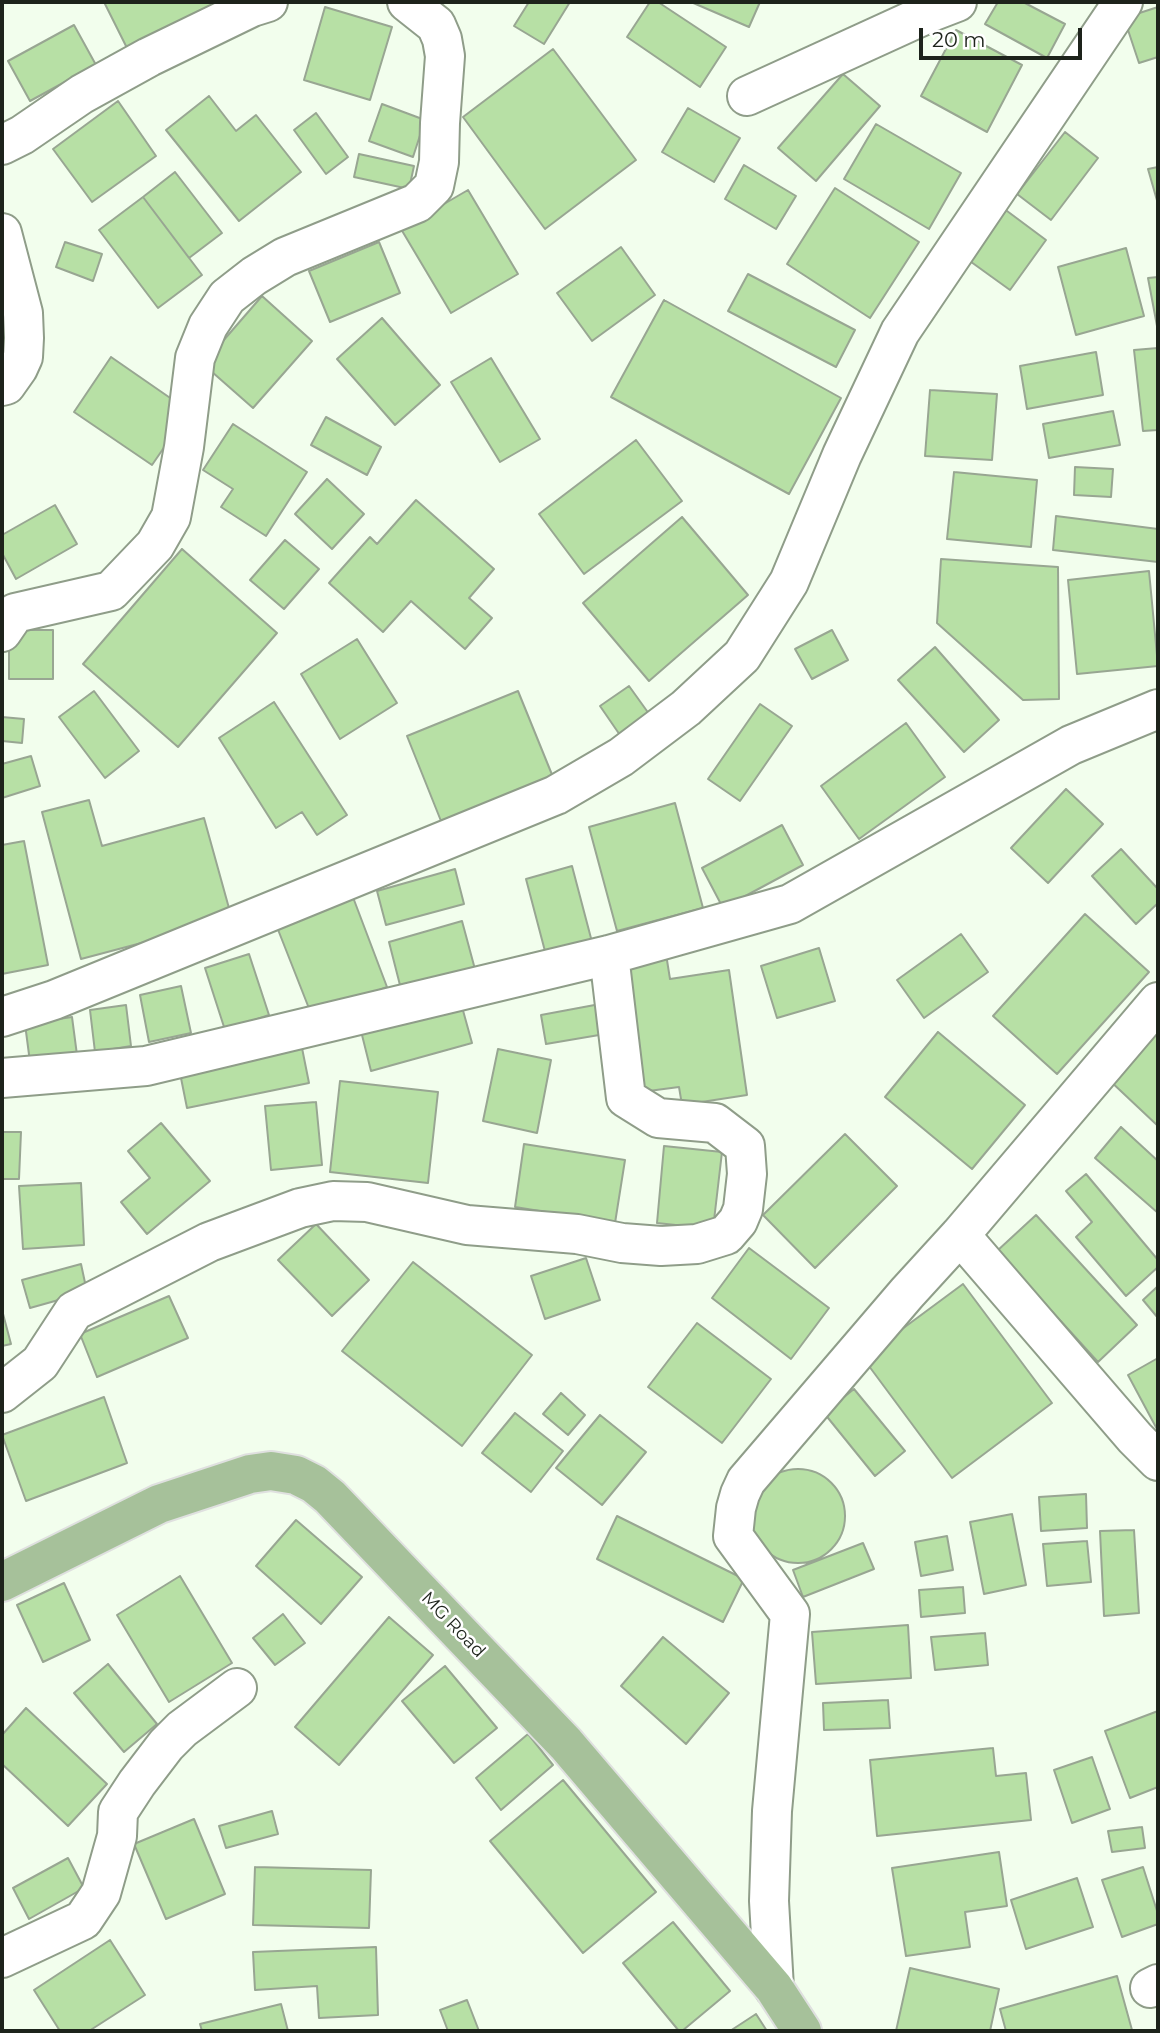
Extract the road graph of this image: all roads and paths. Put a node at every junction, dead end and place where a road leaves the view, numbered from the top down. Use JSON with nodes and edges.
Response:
{"nodes":[{"id":1,"x":268,"y":2,"type":"edge"},
{"id":2,"x":407,"y":2,"type":"edge"},
{"id":3,"x":957,"y":2,"type":"edge"},
{"id":4,"x":1123,"y":2,"type":"edge"},
{"id":5,"x":747,"y":96,"type":"dead end"},
{"id":6,"x":2,"y":145,"type":"edge"},
{"id":7,"x":2,"y":233,"type":"edge"},
{"id":8,"x":2,"y":386,"type":"edge"},
{"id":9,"x":2,"y":632,"type":"edge"},
{"id":10,"x":1158,"y":709,"type":"edge"},
{"id":11,"x":609,"y":955,"type":"junction"},
{"id":12,"x":1158,"y":1002,"type":"edge"},
{"id":13,"x":2,"y":1017,"type":"edge"},
{"id":14,"x":2,"y":1077,"type":"edge"},
{"id":15,"x":960,"y":1235,"type":"junction"},
{"id":16,"x":2,"y":1392,"type":"edge"},
{"id":17,"x":1158,"y":1461,"type":"edge"},
{"id":18,"x":2,"y":1583,"type":"edge"},
{"id":19,"x":237,"y":1688,"type":"dead end"},
{"id":20,"x":2,"y":1958,"type":"edge"},
{"id":21,"x":774,"y":1988,"type":"junction"},
{"id":22,"x":802,"y":2031,"type":"edge"}],
"edges":[{"from":1,"to":6,"type":"street"},
{"from":2,"to":9,"type":"street"},
{"from":3,"to":5,"type":"street"},
{"from":4,"to":13,"type":"street"},
{"from":7,"to":8,"type":"street"},
{"from":10,"to":11,"type":"street"},
{"from":11,"to":14,"type":"street"},
{"from":11,"to":16,"type":"street"},
{"from":12,"to":15,"type":"street"},
{"from":15,"to":17,"type":"street"},
{"from":15,"to":21,"type":"street"},
{"from":18,"to":21,"type":"main road","name":"MG Road"},
{"from":19,"to":20,"type":"street"},
{"from":21,"to":22,"type":"main road","name":"MG Road"}]}
